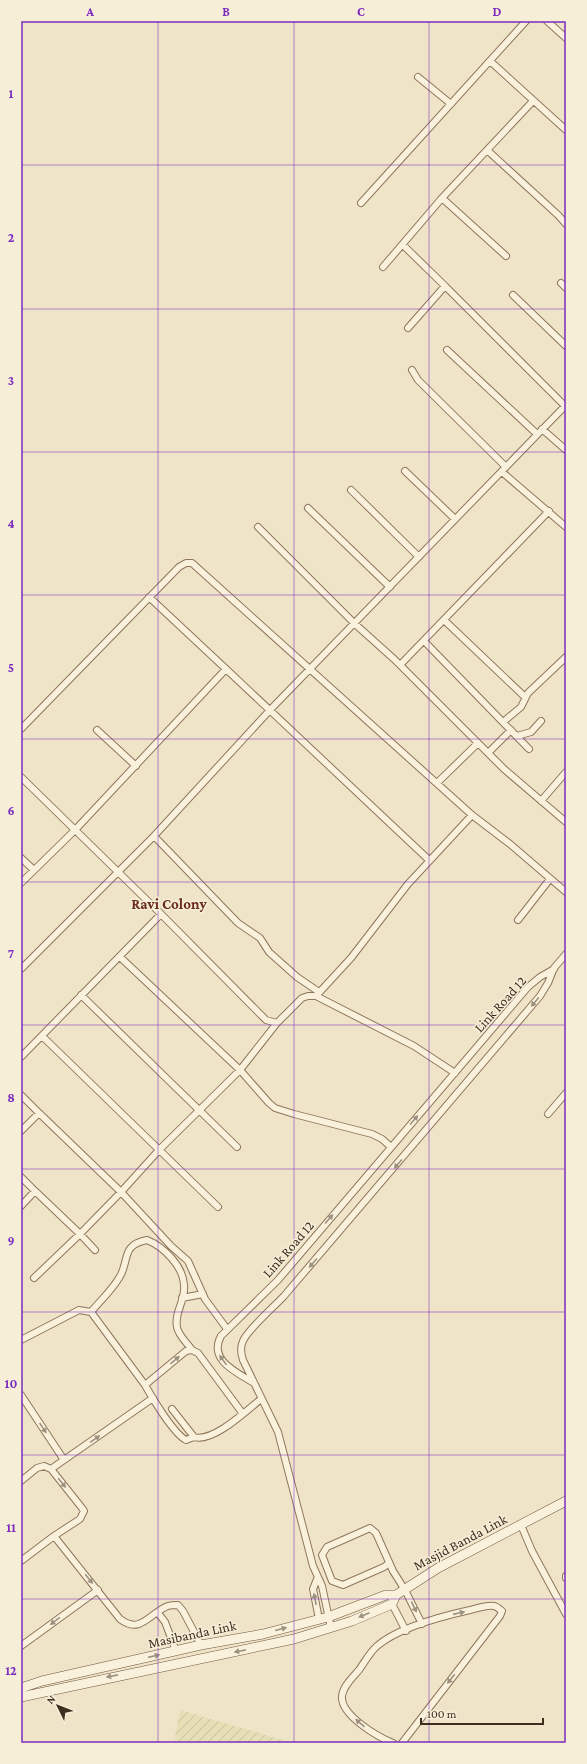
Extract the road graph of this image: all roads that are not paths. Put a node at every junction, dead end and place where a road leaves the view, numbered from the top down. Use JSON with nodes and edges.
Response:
{"nodes":[{"id":1,"x":526,"y":21,"type":"edge"},
{"id":2,"x":547,"y":21,"type":"edge"},
{"id":3,"x":566,"y":38,"type":"edge"},
{"id":4,"x":490,"y":61,"type":"junction"},
{"id":5,"x":418,"y":77,"type":"dead end"},
{"id":6,"x":533,"y":101,"type":"junction"},
{"id":7,"x":451,"y":104,"type":"junction"},
{"id":8,"x":566,"y":130,"type":"edge"},
{"id":9,"x":487,"y":150,"type":"junction"},
{"id":10,"x":442,"y":198,"type":"junction"},
{"id":11,"x":361,"y":203,"type":"dead end"},
{"id":12,"x":566,"y":224,"type":"edge"},
{"id":13,"x":403,"y":245,"type":"junction"},
{"id":14,"x":506,"y":256,"type":"dead end"},
{"id":15,"x":383,"y":267,"type":"dead end"},
{"id":16,"x":445,"y":286,"type":"junction"},
{"id":17,"x":513,"y":295,"type":"dead end"},
{"id":18,"x":408,"y":328,"type":"dead end"},
{"id":19,"x":566,"y":346,"type":"edge"},
{"id":20,"x":447,"y":350,"type":"dead end"},
{"id":21,"x":412,"y":370,"type":"dead end"},
{"id":22,"x":566,"y":406,"type":"edge"},
{"id":23,"x":542,"y":429,"type":"junction"},
{"id":24,"x":537,"y":434,"type":"junction"},
{"id":25,"x":565,"y":448,"type":"edge"},
{"id":26,"x":504,"y":469,"type":"junction"},
{"id":27,"x":405,"y":471,"type":"dead end"},
{"id":28,"x":351,"y":490,"type":"dead end"},
{"id":29,"x":308,"y":508,"type":"dead end"},
{"id":30,"x":549,"y":511,"type":"junction"},
{"id":31,"x":455,"y":519,"type":"junction"},
{"id":32,"x":258,"y":527,"type":"dead end"},
{"id":33,"x":566,"y":527,"type":"edge"},
{"id":34,"x":418,"y":557,"type":"junction"},
{"id":35,"x":390,"y":587,"type":"junction"},
{"id":36,"x":149,"y":596,"type":"junction"},
{"id":37,"x":444,"y":620,"type":"junction"},
{"id":38,"x":355,"y":624,"type":"junction"},
{"id":39,"x":424,"y":641,"type":"junction"},
{"id":40,"x":566,"y":657,"type":"edge"},
{"id":41,"x":400,"y":666,"type":"junction"},
{"id":42,"x":226,"y":669,"type":"junction"},
{"id":43,"x":311,"y":669,"type":"junction"},
{"id":44,"x":526,"y":697,"type":"junction"},
{"id":45,"x":270,"y":710,"type":"junction"},
{"id":46,"x":541,"y":721,"type":"dead end"},
{"id":47,"x":503,"y":722,"type":"junction"},
{"id":48,"x":21,"y":729,"type":"edge"},
{"id":49,"x":97,"y":730,"type":"dead end"},
{"id":50,"x":511,"y":730,"type":"junction"},
{"id":51,"x":517,"y":736,"type":"junction"},
{"id":52,"x":478,"y":743,"type":"junction"},
{"id":53,"x":529,"y":749,"type":"dead end"},
{"id":54,"x":488,"y":753,"type":"junction"},
{"id":55,"x":136,"y":766,"type":"junction"},
{"id":56,"x":566,"y":772,"type":"edge"},
{"id":57,"x":21,"y":777,"type":"edge"},
{"id":58,"x":437,"y":783,"type":"junction"},
{"id":59,"x":540,"y":802,"type":"junction"},
{"id":60,"x":472,"y":815,"type":"junction"},
{"id":61,"x":566,"y":822,"type":"edge"},
{"id":62,"x":75,"y":830,"type":"junction"},
{"id":63,"x":154,"y":836,"type":"junction"},
{"id":64,"x":21,"y":858,"type":"edge"},
{"id":65,"x":430,"y":860,"type":"junction"},
{"id":66,"x":34,"y":870,"type":"junction"},
{"id":67,"x":118,"y":872,"type":"junction"},
{"id":68,"x":550,"y":879,"type":"junction"},
{"id":69,"x":21,"y":883,"type":"edge"},
{"id":70,"x":566,"y":892,"type":"edge"},
{"id":71,"x":161,"y":914,"type":"junction"},
{"id":72,"x":518,"y":920,"type":"dead end"},
{"id":73,"x":566,"y":955,"type":"edge"},
{"id":74,"x":120,"y":957,"type":"junction"},
{"id":75,"x":21,"y":968,"type":"edge"},
{"id":76,"x":554,"y":968,"type":"junction"},
{"id":77,"x":317,"y":994,"type":"junction"},
{"id":78,"x":81,"y":995,"type":"junction"},
{"id":79,"x":277,"y":1023,"type":"junction"},
{"id":80,"x":42,"y":1036,"type":"junction"},
{"id":81,"x":21,"y":1057,"type":"edge"},
{"id":82,"x":240,"y":1070,"type":"junction"},
{"id":83,"x":455,"y":1073,"type":"junction"},
{"id":84,"x":566,"y":1093,"type":"edge"},
{"id":85,"x":21,"y":1095,"type":"edge"},
{"id":86,"x":200,"y":1109,"type":"junction"},
{"id":87,"x":39,"y":1113,"type":"junction"},
{"id":88,"x":548,"y":1114,"type":"dead end"},
{"id":89,"x":21,"y":1131,"type":"edge"},
{"id":90,"x":237,"y":1147,"type":"dead end"},
{"id":91,"x":391,"y":1147,"type":"junction"},
{"id":92,"x":159,"y":1150,"type":"junction"},
{"id":93,"x":21,"y":1177,"type":"edge"},
{"id":94,"x":35,"y":1191,"type":"junction"},
{"id":95,"x":122,"y":1192,"type":"junction"},
{"id":96,"x":21,"y":1206,"type":"edge"},
{"id":97,"x":218,"y":1207,"type":"dead end"},
{"id":98,"x":80,"y":1234,"type":"junction"},
{"id":99,"x":96,"y":1250,"type":"dead end"},
{"id":100,"x":34,"y":1278,"type":"dead end"},
{"id":101,"x":197,"y":1281,"type":"junction"},
{"id":102,"x":183,"y":1282,"type":"junction"},
{"id":103,"x":203,"y":1294,"type":"junction"},
{"id":104,"x":182,"y":1298,"type":"junction"},
{"id":105,"x":91,"y":1312,"type":"junction"},
{"id":106,"x":227,"y":1330,"type":"junction"},
{"id":107,"x":21,"y":1340,"type":"edge"},
{"id":108,"x":192,"y":1350,"type":"junction"},
{"id":109,"x":254,"y":1383,"type":"junction"},
{"id":110,"x":146,"y":1385,"type":"junction"},
{"id":111,"x":21,"y":1395,"type":"edge"},
{"id":112,"x":153,"y":1398,"type":"junction"},
{"id":113,"x":262,"y":1399,"type":"junction"},
{"id":114,"x":172,"y":1409,"type":"dead end"},
{"id":115,"x":243,"y":1414,"type":"junction"},
{"id":116,"x":194,"y":1437,"type":"junction"},
{"id":117,"x":64,"y":1460,"type":"junction"},
{"id":118,"x":51,"y":1469,"type":"junction"},
{"id":119,"x":21,"y":1481,"type":"edge"},
{"id":120,"x":566,"y":1501,"type":"edge"},
{"id":121,"x":521,"y":1525,"type":"junction"},
{"id":122,"x":54,"y":1536,"type":"junction"},
{"id":123,"x":21,"y":1561,"type":"edge"},
{"id":124,"x":389,"y":1563,"type":"junction"},
{"id":125,"x":317,"y":1579,"type":"junction"},
{"id":126,"x":98,"y":1590,"type":"junction"},
{"id":127,"x":405,"y":1590,"type":"junction"},
{"id":128,"x":394,"y":1599,"type":"junction"},
{"id":129,"x":368,"y":1602,"type":"joint"},
{"id":130,"x":158,"y":1613,"type":"junction"},
{"id":131,"x":566,"y":1614,"type":"edge"},
{"id":132,"x":324,"y":1618,"type":"junction"},
{"id":133,"x":422,"y":1624,"type":"junction"},
{"id":134,"x":331,"y":1628,"type":"junction"},
{"id":135,"x":406,"y":1631,"type":"junction"},
{"id":136,"x":201,"y":1645,"type":"junction"},
{"id":137,"x":21,"y":1646,"type":"edge"},
{"id":138,"x":176,"y":1651,"type":"junction"},
{"id":139,"x":55,"y":1678,"type":"junction"},
{"id":140,"x":21,"y":1688,"type":"edge"},
{"id":141,"x":56,"y":1688,"type":"junction"},
{"id":142,"x":21,"y":1697,"type":"edge"},
{"id":143,"x":393,"y":1743,"type":"edge"},
{"id":144,"x":402,"y":1743,"type":"edge"}],
"edges":[{"from":1,"to":4,"type":"street"},
{"from":2,"to":3,"type":"street"},
{"from":4,"to":6,"type":"street"},
{"from":4,"to":7,"type":"street"},
{"from":5,"to":7,"type":"street"},
{"from":6,"to":8,"type":"street"},
{"from":6,"to":9,"type":"street"},
{"from":7,"to":11,"type":"street"},
{"from":9,"to":10,"type":"street"},
{"from":9,"to":12,"type":"street"},
{"from":10,"to":13,"type":"street"},
{"from":10,"to":14,"type":"street"},
{"from":13,"to":15,"type":"street"},
{"from":13,"to":16,"type":"street"},
{"from":16,"to":18,"type":"street"},
{"from":16,"to":22,"type":"street"},
{"from":17,"to":19,"type":"street"},
{"from":20,"to":24,"type":"street"},
{"from":21,"to":26,"type":"street"},
{"from":22,"to":23,"type":"street"},
{"from":23,"to":24,"type":"street"},
{"from":23,"to":25,"type":"street"},
{"from":24,"to":26,"type":"street"},
{"from":26,"to":30,"type":"street"},
{"from":26,"to":31,"type":"street"},
{"from":27,"to":31,"type":"street"},
{"from":28,"to":34,"type":"street"},
{"from":29,"to":35,"type":"street"},
{"from":30,"to":33,"type":"street"},
{"from":30,"to":37,"type":"street"},
{"from":31,"to":34,"type":"street"},
{"from":32,"to":38,"type":"street"},
{"from":34,"to":35,"type":"street"},
{"from":35,"to":38,"type":"street"},
{"from":36,"to":42,"type":"street"},
{"from":36,"to":43,"type":"street"},
{"from":36,"to":48,"type":"street"},
{"from":37,"to":39,"type":"street"},
{"from":37,"to":44,"type":"street"},
{"from":38,"to":41,"type":"street"},
{"from":38,"to":43,"type":"street"},
{"from":39,"to":41,"type":"street"},
{"from":39,"to":47,"type":"street"},
{"from":40,"to":44,"type":"street"},
{"from":41,"to":52,"type":"street"},
{"from":42,"to":45,"type":"street"},
{"from":42,"to":55,"type":"street"},
{"from":43,"to":45,"type":"street"},
{"from":43,"to":58,"type":"street"},
{"from":44,"to":47,"type":"street"},
{"from":45,"to":63,"type":"street"},
{"from":45,"to":65,"type":"street"},
{"from":46,"to":51,"type":"street"},
{"from":47,"to":50,"type":"street"},
{"from":49,"to":55,"type":"street"},
{"from":50,"to":51,"type":"street"},
{"from":50,"to":54,"type":"street"},
{"from":51,"to":53,"type":"street"},
{"from":52,"to":54,"type":"street"},
{"from":52,"to":58,"type":"street"},
{"from":54,"to":59,"type":"street"},
{"from":55,"to":62,"type":"street"},
{"from":56,"to":59,"type":"street"},
{"from":57,"to":62,"type":"street"},
{"from":58,"to":60,"type":"street"},
{"from":59,"to":61,"type":"street"},
{"from":60,"to":65,"type":"street"},
{"from":60,"to":68,"type":"street"},
{"from":62,"to":66,"type":"street"},
{"from":62,"to":67,"type":"street"},
{"from":63,"to":67,"type":"street"},
{"from":63,"to":77,"type":"street"},
{"from":64,"to":66,"type":"street"},
{"from":65,"to":77,"type":"street"},
{"from":66,"to":69,"type":"street"},
{"from":67,"to":71,"type":"street"},
{"from":67,"to":75,"type":"street"},
{"from":68,"to":70,"type":"street"},
{"from":68,"to":72,"type":"street"},
{"from":71,"to":74,"type":"street"},
{"from":71,"to":79,"type":"street"},
{"from":73,"to":76,"type":"street"},
{"from":74,"to":78,"type":"street"},
{"from":74,"to":82,"type":"street"},
{"from":76,"to":83,"type":"street","name":"Link Road 12"},
{"from":76,"to":109,"type":"street","name":"Link Road 12","one_way":true},
{"from":77,"to":79,"type":"street"},
{"from":77,"to":83,"type":"street"},
{"from":78,"to":80,"type":"street"},
{"from":78,"to":86,"type":"street"},
{"from":79,"to":82,"type":"street"},
{"from":80,"to":81,"type":"street"},
{"from":80,"to":92,"type":"street"},
{"from":82,"to":86,"type":"street"},
{"from":82,"to":91,"type":"street"},
{"from":91,"to":83,"type":"street","name":"Link Road 12","one_way":true},
{"from":84,"to":88,"type":"street"},
{"from":85,"to":87,"type":"street"},
{"from":86,"to":90,"type":"street"},
{"from":86,"to":92,"type":"street"},
{"from":87,"to":89,"type":"street"},
{"from":87,"to":95,"type":"street"},
{"from":106,"to":91,"type":"street","name":"Link Road 12","one_way":true},
{"from":92,"to":95,"type":"street"},
{"from":92,"to":97,"type":"street"},
{"from":93,"to":94,"type":"street"},
{"from":94,"to":96,"type":"street"},
{"from":94,"to":98,"type":"street"},
{"from":95,"to":98,"type":"street"},
{"from":95,"to":101,"type":"street"},
{"from":98,"to":99,"type":"street"},
{"from":98,"to":100,"type":"street"},
{"from":101,"to":102,"type":"street"},
{"from":101,"to":103,"type":"street"},
{"from":102,"to":104,"type":"street"},
{"from":102,"to":105,"type":"street"},
{"from":103,"to":104,"type":"street"},
{"from":103,"to":106,"type":"street"},
{"from":104,"to":108,"type":"street"},
{"from":105,"to":107,"type":"street"},
{"from":105,"to":110,"type":"street"},
{"from":109,"to":106,"type":"street","name":"Link Road 12","one_way":true},
{"from":110,"to":108,"type":"street","one_way":true},
{"from":108,"to":115,"type":"street"},
{"from":109,"to":113,"type":"street","name":"Link Road 12"},
{"from":110,"to":112,"type":"street"},
{"from":111,"to":117,"type":"street","one_way":true},
{"from":112,"to":116,"type":"street"},
{"from":117,"to":112,"type":"street","one_way":true},
{"from":113,"to":115,"type":"street"},
{"from":113,"to":125,"type":"street","name":"Link Road 12"},
{"from":114,"to":116,"type":"street"},
{"from":115,"to":116,"type":"street"},
{"from":117,"to":118,"type":"street"},
{"from":118,"to":119,"type":"street"},
{"from":118,"to":122,"type":"street","one_way":true},
{"from":120,"to":121,"type":"main road","name":"Masjid Banda Link"},
{"from":121,"to":127,"type":"main road","name":"Masjid Banda Link"},
{"from":121,"to":131,"type":"street"},
{"from":122,"to":123,"type":"street"},
{"from":122,"to":126,"type":"street","one_way":true},
{"from":124,"to":124,"type":"street"},
{"from":124,"to":127,"type":"street"},
{"from":125,"to":132,"type":"street","name":"Link Road 12"},
{"from":132,"to":125,"type":"street","name":"Link Road 12","one_way":true},
{"from":126,"to":130,"type":"street"},
{"from":126,"to":137,"type":"street","one_way":true},
{"from":127,"to":128,"type":"main road","name":"Masjid Banda Link"},
{"from":127,"to":133,"type":"street","one_way":true},
{"from":128,"to":129,"type":"main road","name":"Masjid Banda Link"},
{"from":128,"to":134,"type":"main road","one_way":true},
{"from":128,"to":135,"type":"street"},
{"from":129,"to":132,"type":"main road","name":"Masibanda Link"},
{"from":130,"to":136,"type":"street"},
{"from":130,"to":138,"type":"street"},
{"from":132,"to":134,"type":"street"},
{"from":136,"to":132,"type":"main road","name":"Masibanda Link","one_way":true},
{"from":133,"to":135,"type":"street"},
{"from":133,"to":144,"type":"street","one_way":true},
{"from":134,"to":141,"type":"main road","one_way":true},
{"from":143,"to":135,"type":"street","one_way":true},
{"from":136,"to":138,"type":"main road","name":"Masibanda Link"},
{"from":139,"to":138,"type":"main road","name":"Masibanda Link","one_way":true},
{"from":139,"to":140,"type":"main road","name":"Masibanda Link"},
{"from":139,"to":141,"type":"main road"},
{"from":141,"to":142,"type":"main road"}]}
